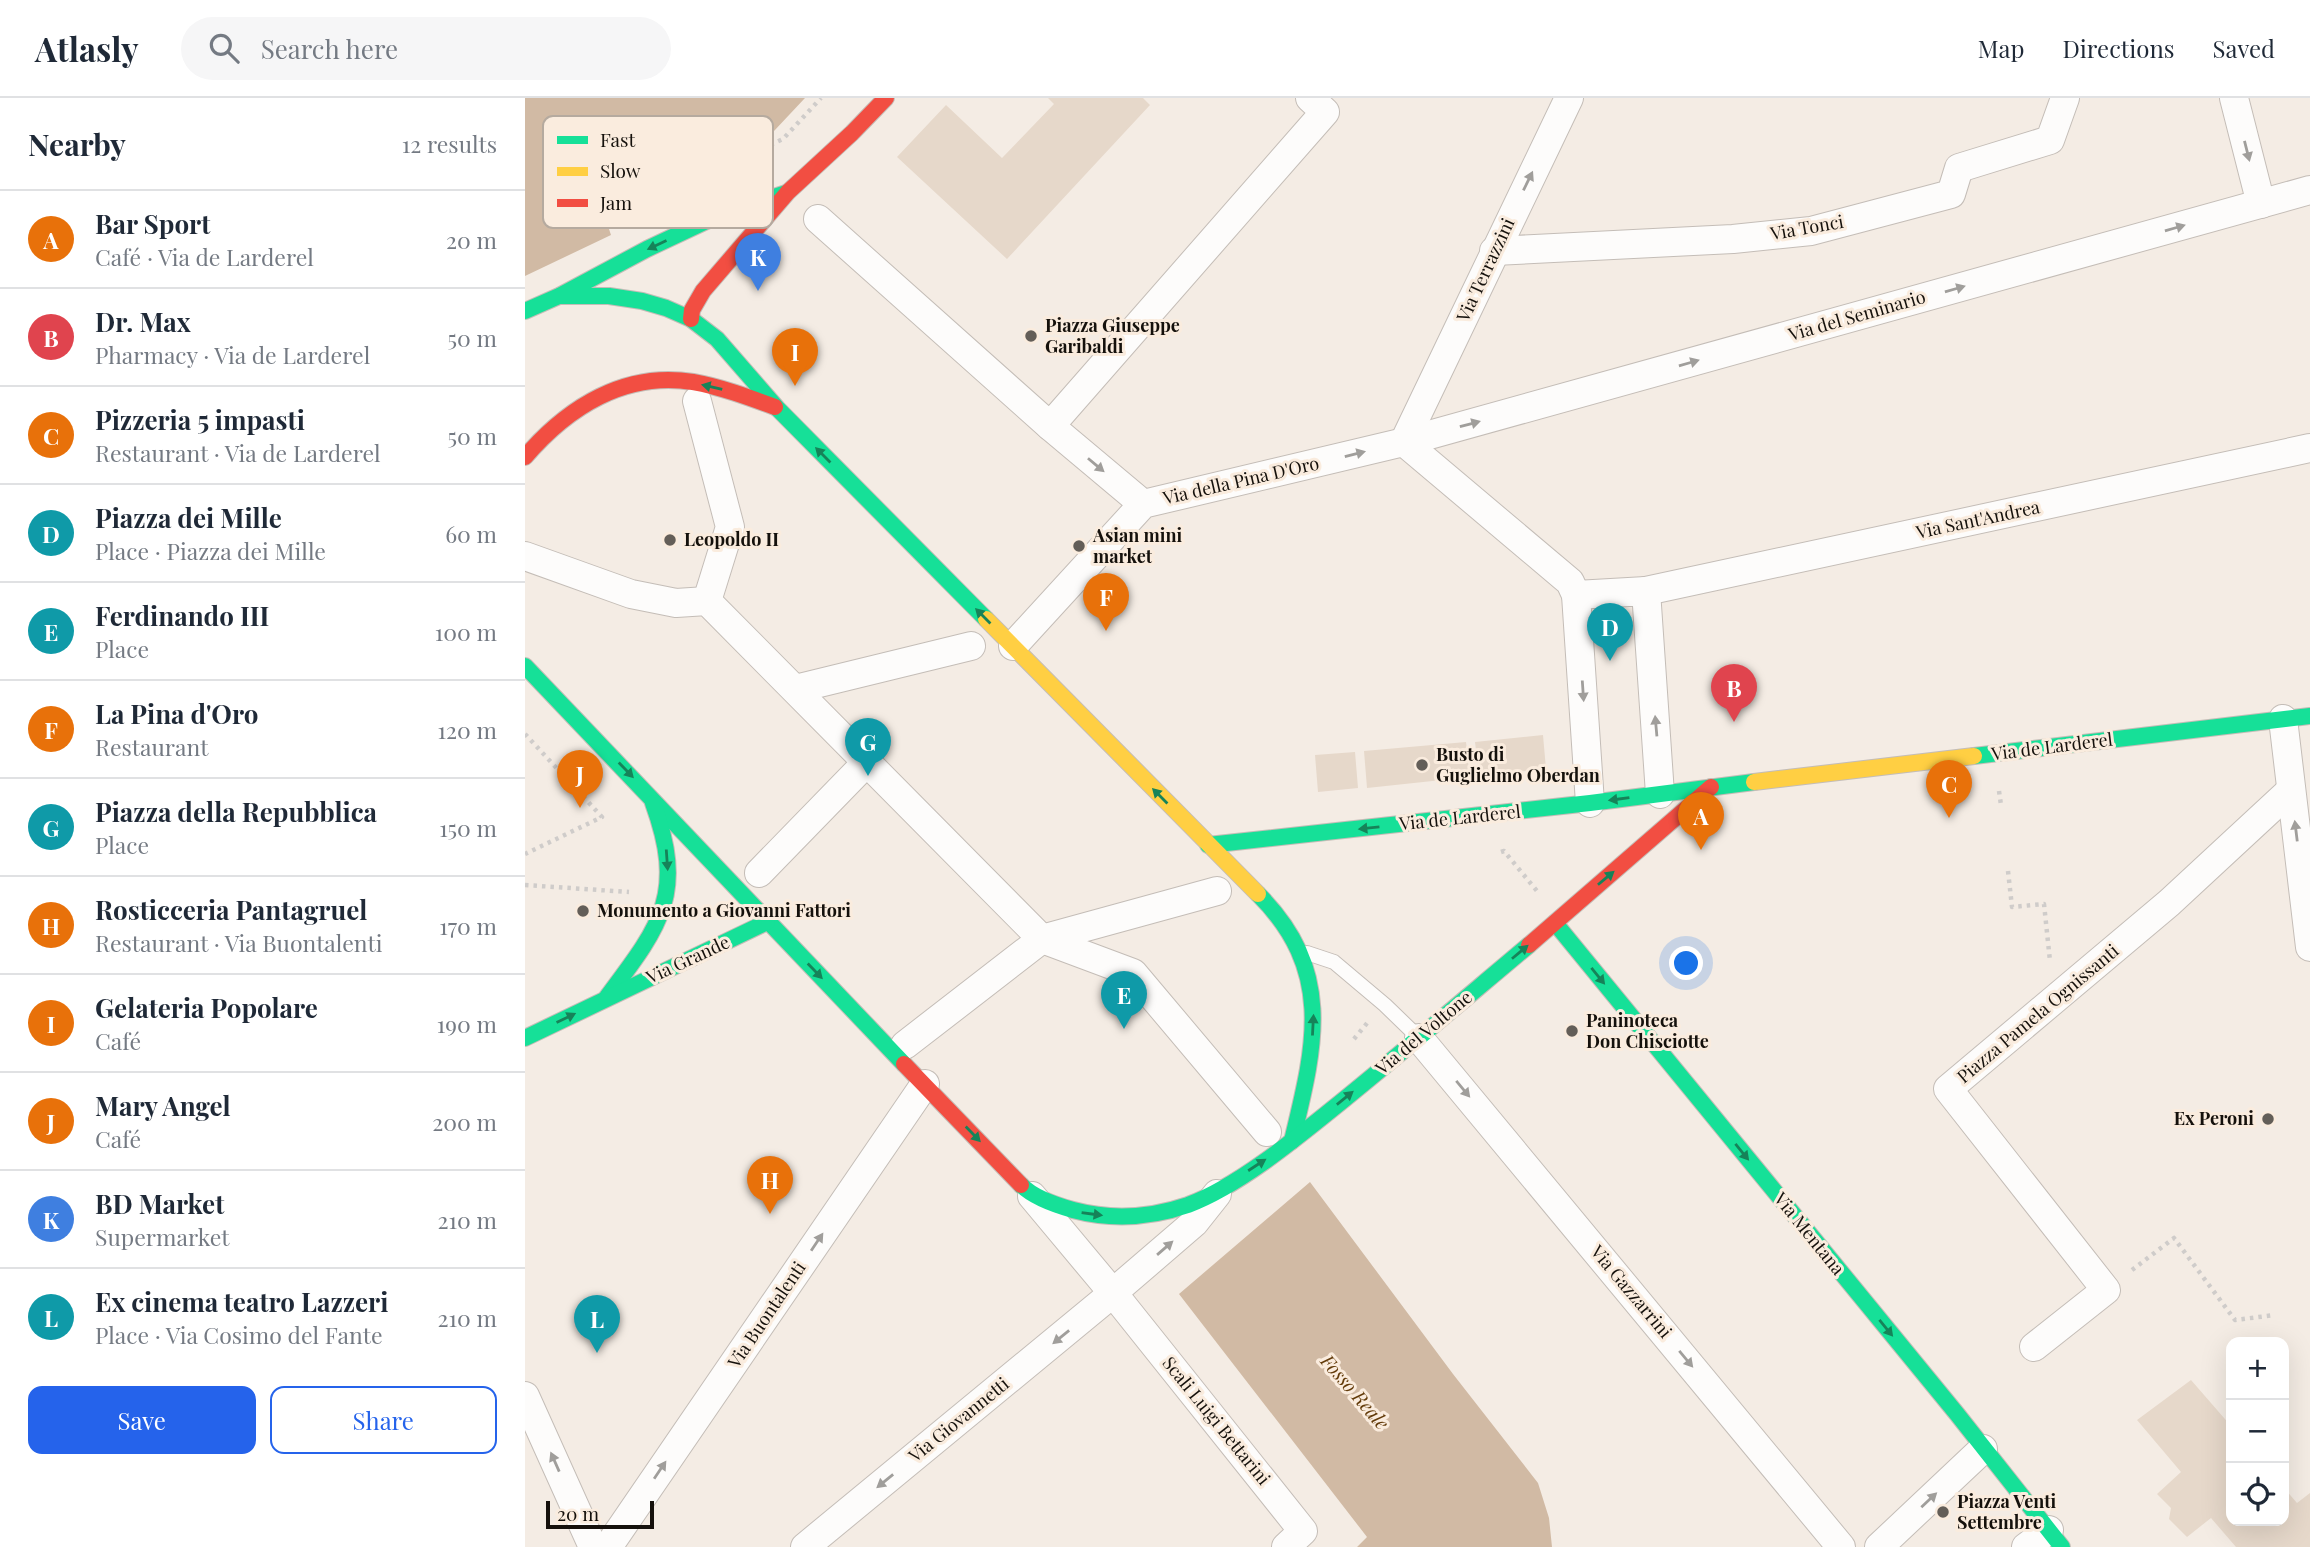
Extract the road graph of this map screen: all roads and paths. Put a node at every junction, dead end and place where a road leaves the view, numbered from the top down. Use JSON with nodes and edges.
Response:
{"nodes":[{"id":1,"x":821,"y":98,"type":"edge"},
{"id":2,"x":886,"y":98,"type":"edge"},
{"id":3,"x":1310,"y":98,"type":"edge"},
{"id":4,"x":1569,"y":98,"type":"edge"},
{"id":5,"x":2064,"y":98,"type":"edge"},
{"id":6,"x":2234,"y":98,"type":"edge"},
{"id":7,"x":773,"y":144,"type":"edge"},
{"id":8,"x":2310,"y":190,"type":"edge"},
{"id":9,"x":788,"y":192,"type":"junction"},
{"id":10,"x":773,"y":197,"type":"edge"},
{"id":11,"x":2261,"y":204,"type":"junction"},
{"id":12,"x":773,"y":209,"type":"edge"},
{"id":13,"x":818,"y":219,"type":"dead end"},
{"id":14,"x":692,"y":228,"type":"edge"},
{"id":15,"x":757,"y":228,"type":"edge"},
{"id":16,"x":1493,"y":251,"type":"junction"},
{"id":17,"x":559,"y":296,"type":"junction"},
{"id":18,"x":525,"y":312,"type":"edge"},
{"id":19,"x":691,"y":319,"type":"junction"},
{"id":20,"x":697,"y":401,"type":"dead end"},
{"id":21,"x":777,"y":408,"type":"junction"},
{"id":22,"x":1050,"y":426,"type":"junction"},
{"id":23,"x":1404,"y":442,"type":"junction"},
{"id":24,"x":2310,"y":448,"type":"edge"},
{"id":25,"x":525,"y":457,"type":"edge"},
{"id":26,"x":1143,"y":504,"type":"junction"},
{"id":27,"x":525,"y":556,"type":"edge"},
{"id":28,"x":1646,"y":591,"type":"junction"},
{"id":29,"x":1576,"y":595,"type":"junction"},
{"id":30,"x":707,"y":601,"type":"junction"},
{"id":31,"x":971,"y":646,"type":"dead end"},
{"id":32,"x":1013,"y":646,"type":"junction"},
{"id":33,"x":527,"y":665,"type":"edge"},
{"id":34,"x":795,"y":689,"type":"junction"},
{"id":35,"x":2297,"y":718,"type":"edge"},
{"id":36,"x":525,"y":734,"type":"edge"},
{"id":37,"x":867,"y":762,"type":"junction"},
{"id":38,"x":1711,"y":787,"type":"junction"},
{"id":39,"x":2291,"y":790,"type":"junction"},
{"id":40,"x":1999,"y":791,"type":"dead end"},
{"id":41,"x":1660,"y":794,"type":"junction"},
{"id":42,"x":650,"y":795,"type":"junction"},
{"id":43,"x":1590,"y":803,"type":"junction"},
{"id":44,"x":2001,"y":805,"type":"dead end"},
{"id":45,"x":1208,"y":845,"type":"junction"},
{"id":46,"x":1504,"y":851,"type":"dead end"},
{"id":47,"x":525,"y":853,"type":"edge"},
{"id":48,"x":2008,"y":871,"type":"dead end"},
{"id":49,"x":759,"y":873,"type":"dead end"},
{"id":50,"x":525,"y":885,"type":"edge"},
{"id":51,"x":1217,"y":891,"type":"dead end"},
{"id":52,"x":1537,"y":891,"type":"dead end"},
{"id":53,"x":633,"y":892,"type":"dead end"},
{"id":54,"x":767,"y":922,"type":"junction"},
{"id":55,"x":1555,"y":923,"type":"junction"},
{"id":56,"x":1042,"y":939,"type":"junction"},
{"id":57,"x":2310,"y":947,"type":"edge"},
{"id":58,"x":1300,"y":951,"type":"junction"},
{"id":59,"x":607,"y":998,"type":"junction"},
{"id":60,"x":2054,"y":1000,"type":"junction"},
{"id":61,"x":1370,"y":1019,"type":"dead end"},
{"id":62,"x":525,"y":1038,"type":"edge"},
{"id":63,"x":1419,"y":1038,"type":"junction"},
{"id":64,"x":905,"y":1045,"type":"dead end"},
{"id":65,"x":1347,"y":1048,"type":"dead end"},
{"id":66,"x":925,"y":1084,"type":"junction"},
{"id":67,"x":1280,"y":1136,"type":"junction"},
{"id":68,"x":1221,"y":1189,"type":"junction"},
{"id":69,"x":1028,"y":1192,"type":"junction"},
{"id":70,"x":2106,"y":1290,"type":"junction"},
{"id":71,"x":1113,"y":1293,"type":"junction"},
{"id":72,"x":2275,"y":1315,"type":"dead end"},
{"id":73,"x":2033,"y":1347,"type":"dead end"},
{"id":74,"x":525,"y":1396,"type":"edge"},
{"id":75,"x":1983,"y":1449,"type":"junction"},
{"id":76,"x":2056,"y":1539,"type":"edge"},
{"id":77,"x":593,"y":1547,"type":"edge"},
{"id":78,"x":608,"y":1547,"type":"edge"},
{"id":79,"x":805,"y":1547,"type":"edge"},
{"id":80,"x":1286,"y":1547,"type":"edge"},
{"id":81,"x":1841,"y":1547,"type":"edge"},
{"id":82,"x":1879,"y":1547,"type":"edge"},
{"id":83,"x":2026,"y":1547,"type":"edge"}],
"edges":[{"from":1,"to":7,"type":"path"},
{"from":2,"to":9,"type":"main road"},
{"from":3,"to":22,"type":"street"},
{"from":16,"to":4,"type":"street","name":"Via Terrazzini","one_way":true},
{"from":5,"to":16,"type":"street","name":"Via Tonci"},
{"from":6,"to":11,"type":"street","one_way":true},
{"from":8,"to":11,"type":"street","name":"Via del Seminario"},
{"from":9,"to":10,"type":"main road","one_way":true},
{"from":9,"to":12,"type":"main road"},
{"from":23,"to":11,"type":"street","name":"Via del Seminario","one_way":true},
{"from":13,"to":22,"type":"street"},
{"from":14,"to":17,"type":"main road","one_way":true},
{"from":15,"to":19,"type":"main road"},
{"from":16,"to":23,"type":"street","name":"Via Terrazzini"},
{"from":17,"to":18,"type":"main road"},
{"from":17,"to":19,"type":"main road"},
{"from":19,"to":21,"type":"main road"},
{"from":20,"to":30,"type":"street"},
{"from":21,"to":25,"type":"main road","one_way":true},
{"from":32,"to":21,"type":"main road","one_way":true},
{"from":22,"to":26,"type":"street","one_way":true},
{"from":26,"to":23,"type":"street","name":"Via della Pina D'Oro","one_way":true},
{"from":23,"to":29,"type":"street"},
{"from":24,"to":28,"type":"street","name":"Via Sant'Andrea"},
{"from":26,"to":32,"type":"street","name":"Via della Pina D'Oro"},
{"from":27,"to":30,"type":"street"},
{"from":28,"to":29,"type":"street","name":"Via Sant'Andrea"},
{"from":41,"to":28,"type":"street","one_way":true},
{"from":29,"to":43,"type":"street","one_way":true},
{"from":30,"to":34,"type":"street"},
{"from":31,"to":34,"type":"street"},
{"from":45,"to":32,"type":"main road","one_way":true},
{"from":33,"to":42,"type":"main road","one_way":true},
{"from":34,"to":37,"type":"street"},
{"from":35,"to":38,"type":"main road","name":"Via de Larderel"},
{"from":35,"to":39,"type":"street"},
{"from":36,"to":47,"type":"path"},
{"from":37,"to":49,"type":"street"},
{"from":37,"to":56,"type":"street"},
{"from":38,"to":41,"type":"main road","name":"Via de Larderel"},
{"from":55,"to":38,"type":"main road","one_way":true},
{"from":57,"to":39,"type":"street","one_way":true},
{"from":39,"to":60,"type":"street","name":"Piazza Pamela Ognissanti"},
{"from":40,"to":44,"type":"path"},
{"from":41,"to":43,"type":"main road","name":"Via de Larderel","one_way":true},
{"from":42,"to":54,"type":"main road"},
{"from":42,"to":59,"type":"main road","name":"Via Grande","one_way":true},
{"from":43,"to":45,"type":"main road","name":"Via de Larderel","one_way":true},
{"from":45,"to":58,"type":"main road"},
{"from":46,"to":52,"type":"path"},
{"from":48,"to":60,"type":"path"},
{"from":50,"to":53,"type":"path"},
{"from":51,"to":56,"type":"street"},
{"from":54,"to":59,"type":"main road","name":"Via Grande"},
{"from":54,"to":66,"type":"main road","one_way":true},
{"from":63,"to":55,"type":"main road","name":"Via del Voltone","one_way":true},
{"from":55,"to":75,"type":"main road","name":"Via Mentana","one_way":true},
{"from":56,"to":64,"type":"street"},
{"from":56,"to":67,"type":"street"},
{"from":58,"to":63,"type":"lane"},
{"from":67,"to":58,"type":"main road","one_way":true},
{"from":62,"to":59,"type":"main road","name":"Via Grande","one_way":true},
{"from":60,"to":70,"type":"street","name":"Piazza Pamela Ognissanti"},
{"from":61,"to":65,"type":"path"},
{"from":67,"to":63,"type":"main road","name":"Via del Voltone","one_way":true},
{"from":63,"to":81,"type":"street","name":"Via Gazzarrini","one_way":true},
{"from":66,"to":69,"type":"main road","one_way":true},
{"from":78,"to":66,"type":"street","name":"Via Buontalenti","one_way":true},
{"from":68,"to":67,"type":"main road","name":"Via del Voltone","one_way":true},
{"from":69,"to":68,"type":"main road","name":"Via del Voltone","one_way":true},
{"from":71,"to":68,"type":"street","name":"Via Giovannetti","one_way":true},
{"from":69,"to":71,"type":"street"},
{"from":70,"to":72,"type":"path"},
{"from":70,"to":73,"type":"street"},
{"from":71,"to":79,"type":"street","name":"Via Giovannetti","one_way":true},
{"from":71,"to":80,"type":"street","name":"Scali Luigi Bettarini"},
{"from":77,"to":74,"type":"street","one_way":true},
{"from":75,"to":76,"type":"main road","name":"Via Mentana"},
{"from":82,"to":75,"type":"street","one_way":true},
{"from":76,"to":83,"type":"street"}]}
